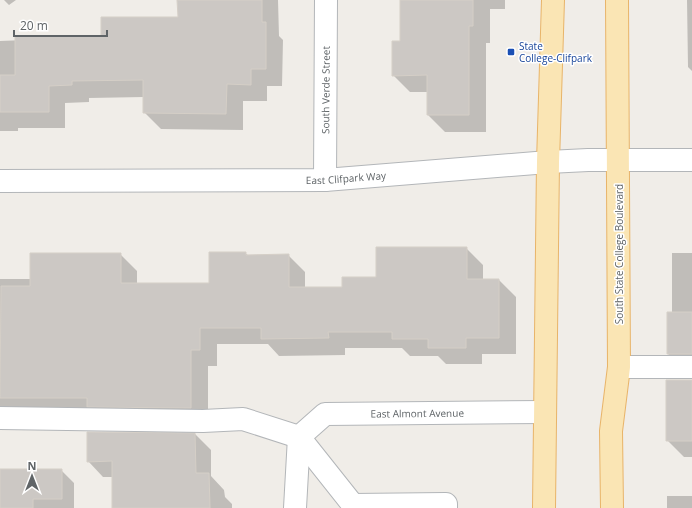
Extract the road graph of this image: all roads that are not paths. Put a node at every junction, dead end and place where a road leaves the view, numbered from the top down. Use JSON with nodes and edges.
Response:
{"nodes":[{"id":1,"x":326,"y":0,"type":"edge"},
{"id":2,"x":553,"y":0,"type":"edge"},
{"id":3,"x":618,"y":0,"type":"edge"},
{"id":4,"x":618,"y":160,"type":"junction"},
{"id":5,"x":692,"y":160,"type":"edge"},
{"id":6,"x":548,"y":162,"type":"junction"},
{"id":7,"x":325,"y":180,"type":"junction"},
{"id":8,"x":0,"y":181,"type":"edge"},
{"id":9,"x":619,"y":367,"type":"junction"},
{"id":10,"x":692,"y":367,"type":"edge"},
{"id":11,"x":545,"y":412,"type":"junction"},
{"id":12,"x":0,"y":418,"type":"edge"},
{"id":13,"x":299,"y":437,"type":"junction"},
{"id":14,"x":295,"y":508,"type":"edge"},
{"id":15,"x":446,"y":508,"type":"edge"},
{"id":16,"x":544,"y":508,"type":"edge"},
{"id":17,"x":612,"y":508,"type":"edge"}],
"edges":[{"from":1,"to":7,"type":"street","name":"South Verde Street"},
{"from":2,"to":6,"type":"main road"},
{"from":3,"to":4,"type":"main road","name":"South State College Boulevard"},
{"from":4,"to":5,"type":"street","name":"East Clifpark Way"},
{"from":4,"to":6,"type":"street","name":"East Clifpark Way"},
{"from":4,"to":9,"type":"main road","name":"South State College Boulevard"},
{"from":6,"to":7,"type":"street","name":"East Clifpark Way"},
{"from":6,"to":11,"type":"main road"},
{"from":7,"to":8,"type":"street","name":"East Clifpark Way"},
{"from":9,"to":10,"type":"street"},
{"from":9,"to":17,"type":"main road","name":"South State College Boulevard"},
{"from":11,"to":13,"type":"street","name":"East Almont Avenue"},
{"from":11,"to":16,"type":"main road"},
{"from":12,"to":13,"type":"street"},
{"from":13,"to":14,"type":"street"},
{"from":13,"to":15,"type":"street"}]}
